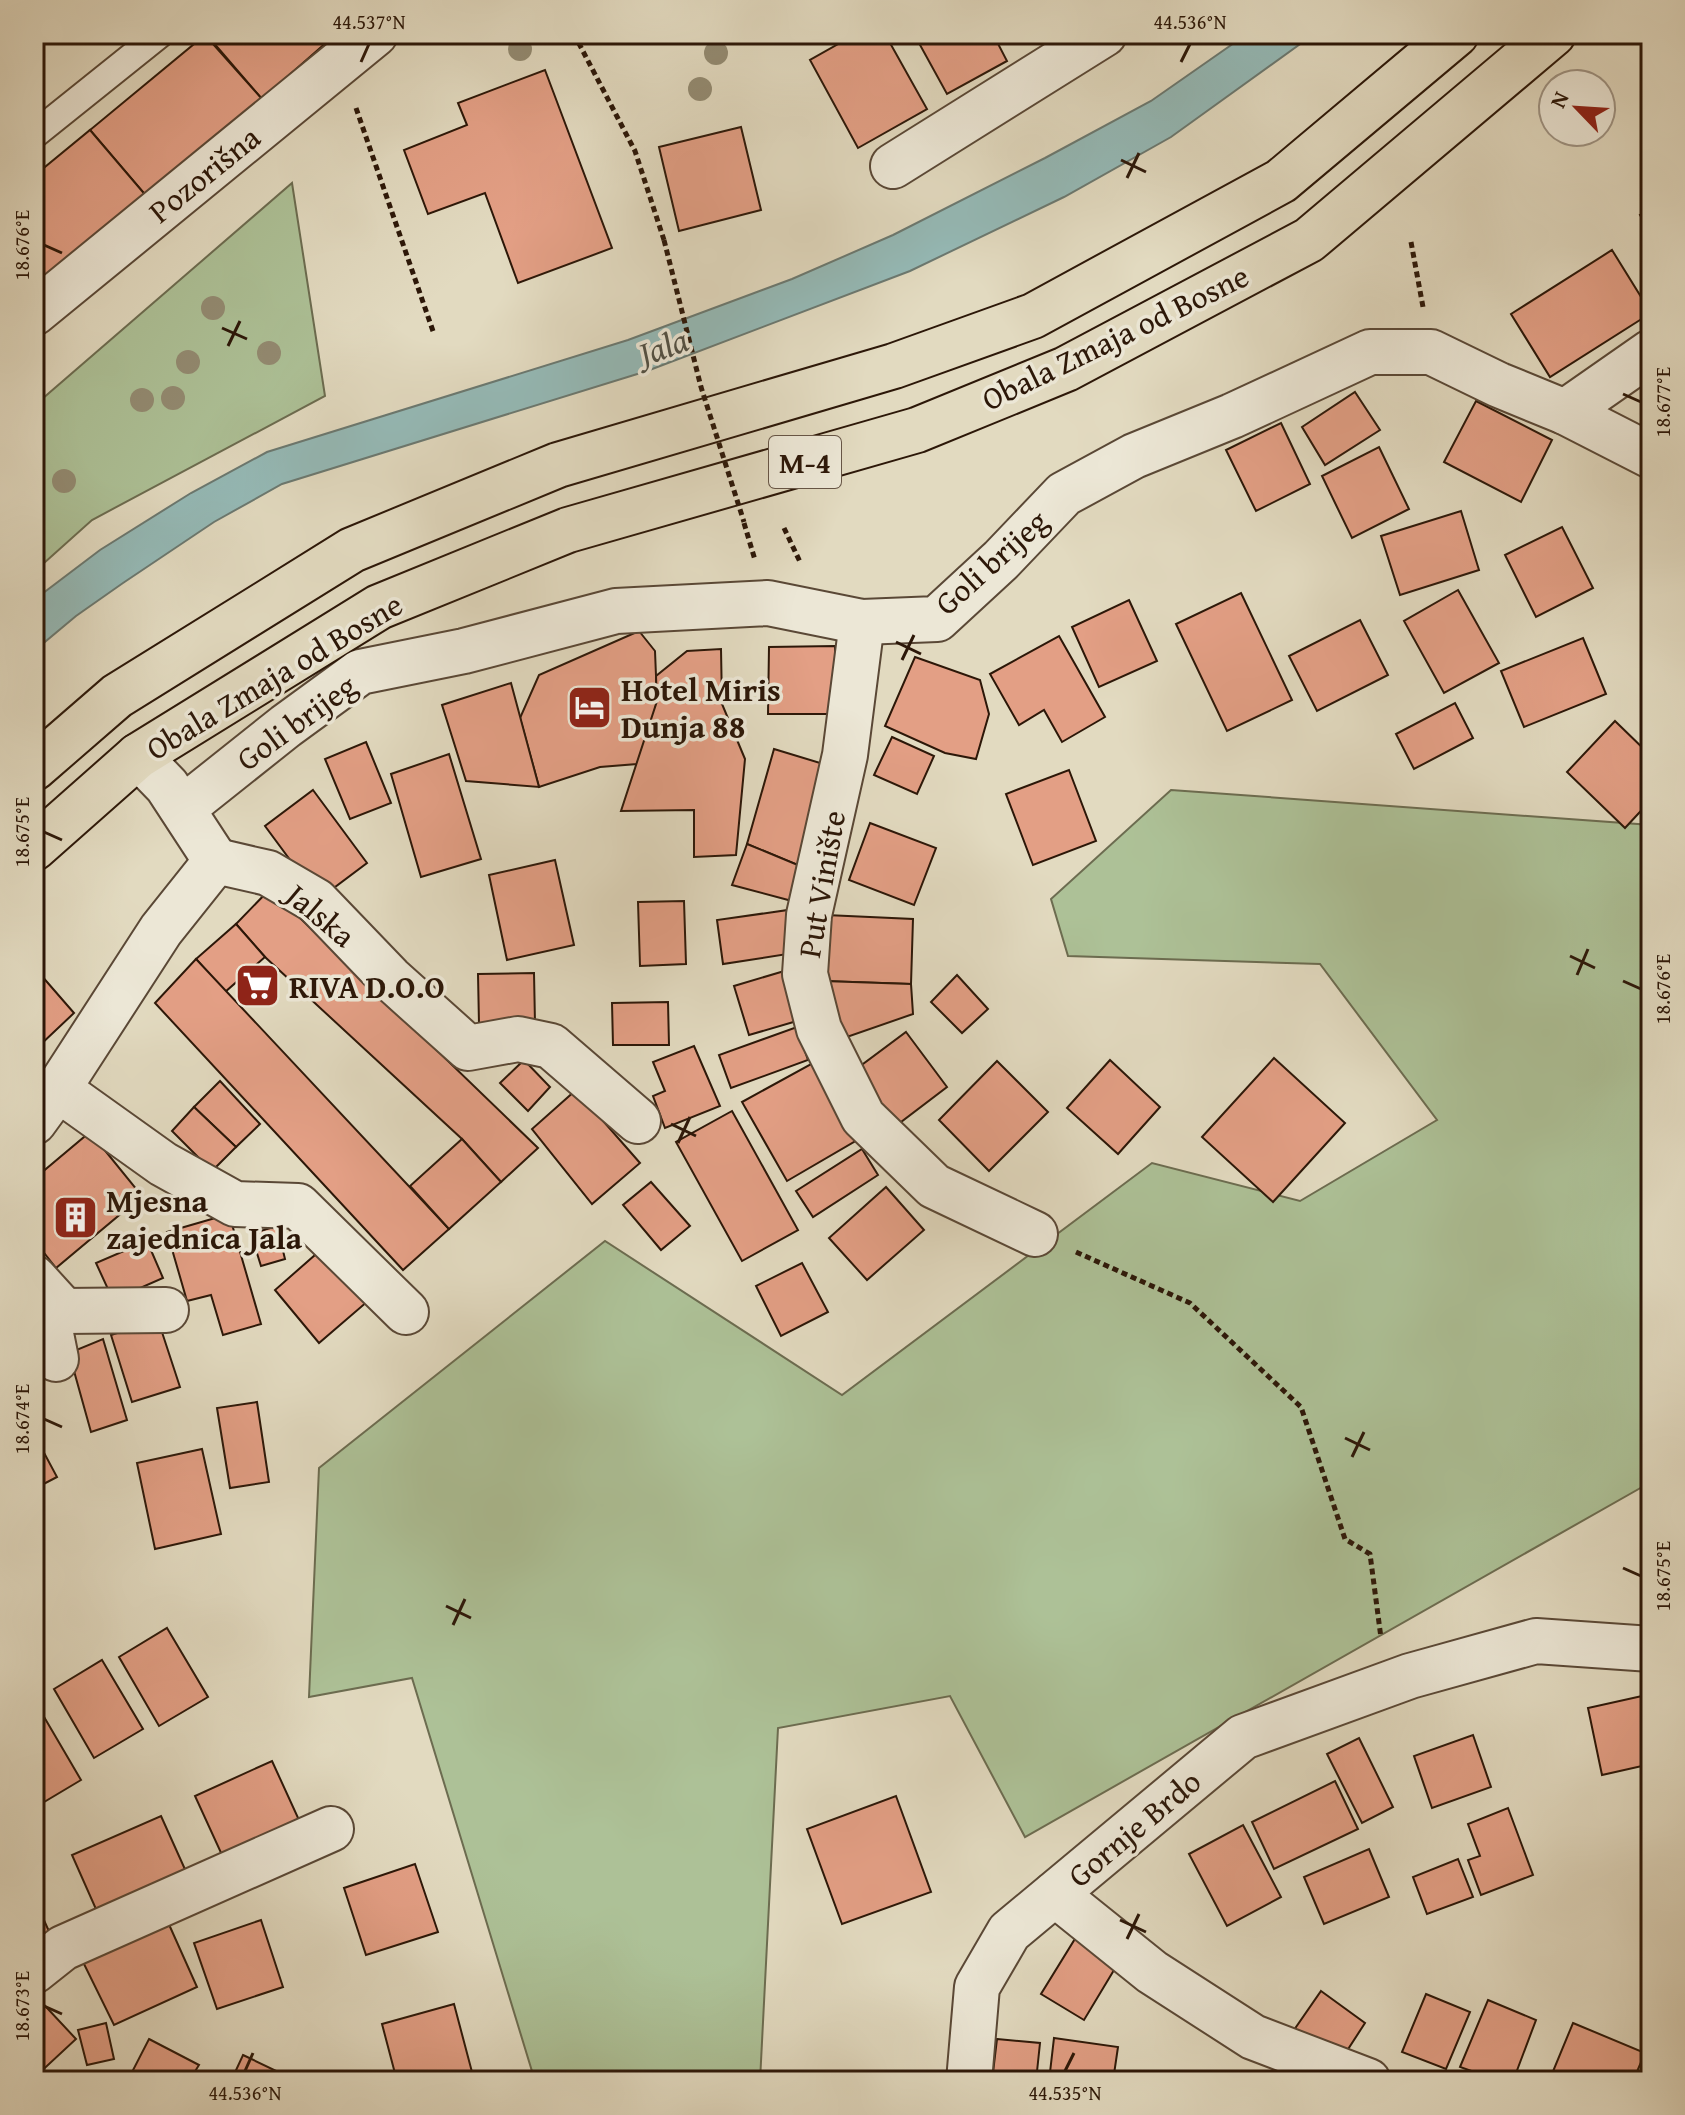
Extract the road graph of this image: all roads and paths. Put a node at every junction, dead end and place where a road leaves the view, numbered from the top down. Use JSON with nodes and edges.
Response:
{"nodes":[{"id":1,"x":160,"y":34,"type":"edge"},
{"id":2,"x":375,"y":34,"type":"edge"},
{"id":3,"x":574,"y":34,"type":"edge"},
{"id":4,"x":1104,"y":34,"type":"edge"},
{"id":5,"x":1456,"y":34,"type":"edge"},
{"id":6,"x":1553,"y":34,"type":"edge"},
{"id":7,"x":352,"y":97,"type":"dead end"},
{"id":8,"x":34,"y":135,"type":"edge"},
{"id":9,"x":893,"y":166,"type":"dead end"},
{"id":10,"x":1411,"y":242,"type":"dead end"},
{"id":11,"x":34,"y":313,"type":"edge"},
{"id":12,"x":434,"y":334,"type":"dead end"},
{"id":13,"x":1431,"y":352,"type":"junction"},
{"id":14,"x":1651,"y":352,"type":"edge"},
{"id":15,"x":1565,"y":412,"type":"junction"},
{"id":16,"x":1651,"y":456,"type":"edge"},
{"id":17,"x":744,"y":522,"type":"dead end"},
{"id":18,"x":862,"y":622,"type":"junction"},
{"id":19,"x":138,"y":756,"type":"junction"},
{"id":20,"x":34,"y":768,"type":"edge"},
{"id":21,"x":183,"y":808,"type":"junction"},
{"id":22,"x":34,"y":848,"type":"edge"},
{"id":23,"x":216,"y":861,"type":"junction"},
{"id":24,"x":46,"y":1105,"type":"edge"},
{"id":25,"x":638,"y":1121,"type":"dead end"},
{"id":26,"x":1035,"y":1234,"type":"joint"},
{"id":27,"x":34,"y":1278,"type":"edge"},
{"id":28,"x":166,"y":1310,"type":"dead end"},
{"id":29,"x":64,"y":1311,"type":"junction"},
{"id":30,"x":406,"y":1312,"type":"dead end"},
{"id":31,"x":56,"y":1359,"type":"dead end"},
{"id":32,"x":1382,"y":1641,"type":"dead end"},
{"id":33,"x":1651,"y":1649,"type":"edge"},
{"id":34,"x":331,"y":1829,"type":"dead end"},
{"id":35,"x":1055,"y":1894,"type":"junction"},
{"id":36,"x":34,"y":1971,"type":"edge"},
{"id":37,"x":969,"y":2081,"type":"edge"},
{"id":38,"x":1368,"y":2081,"type":"edge"}],
"edges":[{"from":1,"to":8,"type":"lane"},
{"from":2,"to":11,"type":"street","name":"Pozorišna"},
{"from":3,"to":17,"type":"path","bridge":true},
{"from":4,"to":9,"type":"street"},
{"from":5,"to":20,"type":"main road","name":"Obala Zmaja od Bosne","number":"M-4"},
{"from":6,"to":19,"type":"main road","name":"Obala Zmaja od Bosne","number":"M-4"},
{"from":7,"to":12,"type":"path"},
{"from":10,"to":13,"type":"path"},
{"from":13,"to":15,"type":"street","name":"Goli brijeg"},
{"from":13,"to":18,"type":"street","name":"Goli brijeg"},
{"from":14,"to":15,"type":"street"},
{"from":15,"to":16,"type":"street","name":"Goli brijeg"},
{"from":18,"to":21,"type":"street","name":"Goli brijeg"},
{"from":18,"to":26,"type":"street","name":"Put Vinište"},
{"from":19,"to":21,"type":"street"},
{"from":19,"to":22,"type":"main road","name":"Obala Zmaja od Bosne","number":"M-4"},
{"from":21,"to":23,"type":"street"},
{"from":23,"to":24,"type":"street"},
{"from":23,"to":25,"type":"street","name":"Jalska"},
{"from":24,"to":30,"type":"street"},
{"from":26,"to":32,"type":"path"},
{"from":27,"to":29,"type":"street"},
{"from":28,"to":29,"type":"street"},
{"from":29,"to":31,"type":"street"},
{"from":33,"to":35,"type":"street","name":"Gornje Brdo"},
{"from":34,"to":36,"type":"street"},
{"from":35,"to":37,"type":"street","name":"Gornje Brdo"},
{"from":35,"to":38,"type":"street"}]}
